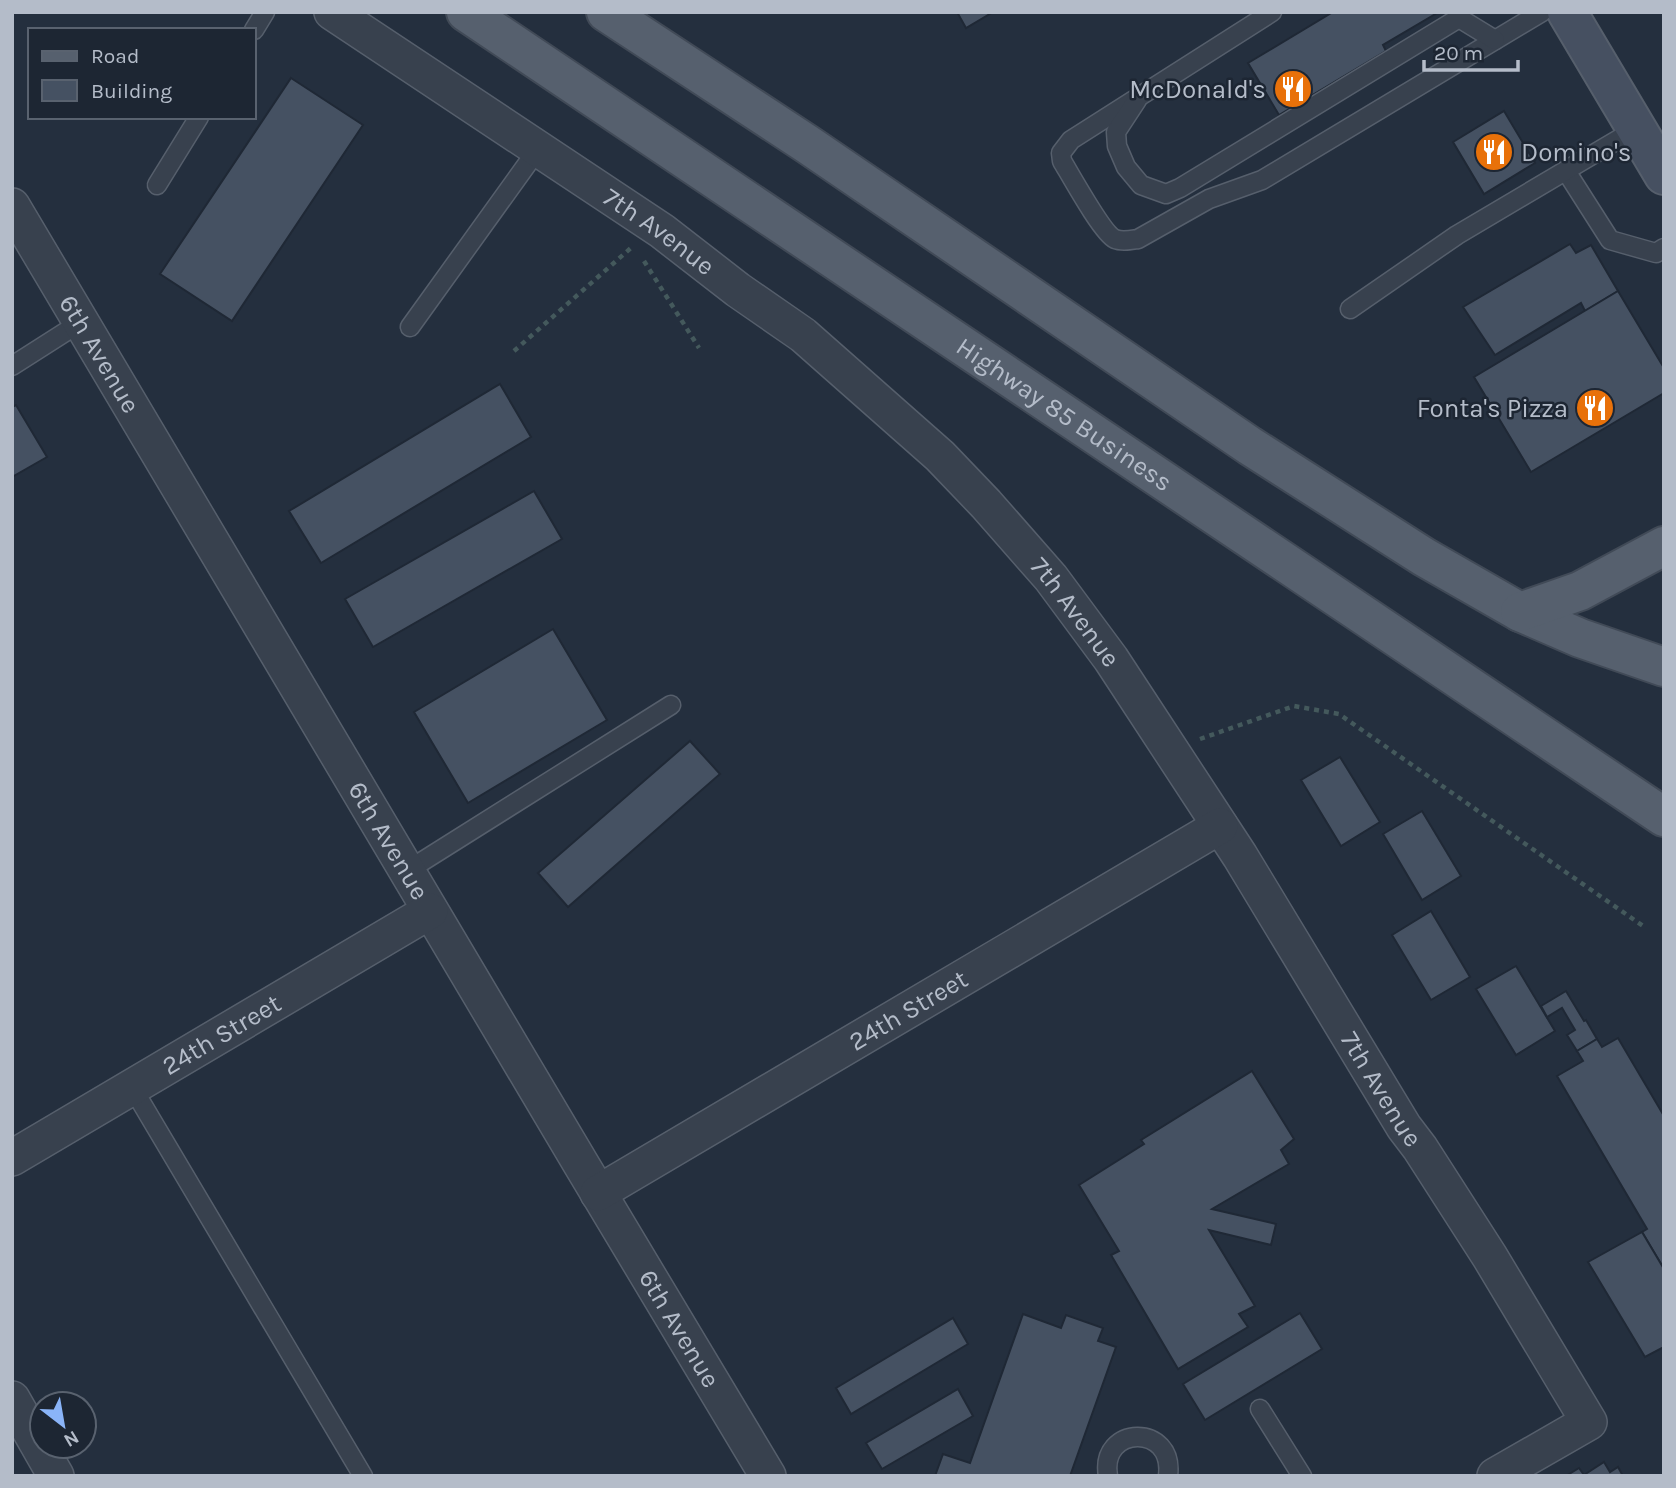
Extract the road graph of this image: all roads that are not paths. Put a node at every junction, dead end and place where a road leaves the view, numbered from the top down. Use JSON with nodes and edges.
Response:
{"nodes":[{"id":1,"x":265,"y":12,"type":"edge"},
{"id":2,"x":332,"y":12,"type":"edge"},
{"id":3,"x":466,"y":12,"type":"edge"},
{"id":4,"x":606,"y":12,"type":"edge"},
{"id":5,"x":1272,"y":12,"type":"edge"},
{"id":6,"x":1542,"y":12,"type":"edge"},
{"id":7,"x":1567,"y":12,"type":"edge"},
{"id":8,"x":1458,"y":15,"type":"edge"},
{"id":9,"x":255,"y":28,"type":"edge"},
{"id":10,"x":1495,"y":40,"type":"junction"},
{"id":11,"x":1141,"y":94,"type":"junction"},
{"id":12,"x":198,"y":119,"type":"edge"},
{"id":13,"x":1636,"y":129,"type":"junction"},
{"id":14,"x":538,"y":149,"type":"junction"},
{"id":15,"x":1566,"y":170,"type":"junction"},
{"id":16,"x":1664,"y":175,"type":"edge"},
{"id":17,"x":157,"y":185,"type":"dead end"},
{"id":18,"x":12,"y":206,"type":"edge"},
{"id":19,"x":1664,"y":248,"type":"edge"},
{"id":20,"x":1350,"y":309,"type":"dead end"},
{"id":21,"x":81,"y":322,"type":"junction"},
{"id":22,"x":410,"y":327,"type":"dead end"},
{"id":23,"x":12,"y":366,"type":"edge"},
{"id":24,"x":1664,"y":546,"type":"edge"},
{"id":25,"x":1520,"y":612,"type":"junction"},
{"id":26,"x":1664,"y":667,"type":"edge"},
{"id":27,"x":671,"y":705,"type":"dead end"},
{"id":28,"x":1664,"y":817,"type":"edge"},
{"id":29,"x":1220,"y":826,"type":"junction"},
{"id":30,"x":407,"y":872,"type":"junction"},
{"id":31,"x":430,"y":911,"type":"junction"},
{"id":32,"x":132,"y":1087,"type":"junction"},
{"id":33,"x":12,"y":1158,"type":"edge"},
{"id":34,"x":598,"y":1193,"type":"junction"},
{"id":35,"x":12,"y":1399,"type":"edge"},
{"id":36,"x":1260,"y":1409,"type":"dead end"},
{"id":37,"x":56,"y":1476,"type":"edge"},
{"id":38,"x":363,"y":1476,"type":"edge"},
{"id":39,"x":768,"y":1476,"type":"edge"},
{"id":40,"x":1108,"y":1476,"type":"edge"},
{"id":41,"x":1168,"y":1476,"type":"edge"},
{"id":42,"x":1301,"y":1476,"type":"edge"},
{"id":43,"x":1495,"y":1476,"type":"edge"}],
"edges":[{"from":1,"to":9,"type":"lane"},
{"from":2,"to":14,"type":"street","name":"7th Avenue"},
{"from":3,"to":28,"type":"main road","name":"Highway 85 Business"},
{"from":4,"to":25,"type":"main road"},
{"from":5,"to":11,"type":"lane"},
{"from":6,"to":10,"type":"lane"},
{"from":7,"to":13,"type":"main road"},
{"from":8,"to":10,"type":"lane"},
{"from":8,"to":11,"type":"lane"},
{"from":10,"to":11,"type":"lane"},
{"from":12,"to":17,"type":"lane"},
{"from":13,"to":15,"type":"lane"},
{"from":13,"to":16,"type":"main road"},
{"from":14,"to":22,"type":"lane"},
{"from":14,"to":29,"type":"street","name":"7th Avenue"},
{"from":15,"to":19,"type":"lane"},
{"from":15,"to":20,"type":"lane"},
{"from":18,"to":21,"type":"street","name":"6th Avenue"},
{"from":21,"to":23,"type":"lane"},
{"from":21,"to":30,"type":"street","name":"6th Avenue"},
{"from":24,"to":25,"type":"main road"},
{"from":25,"to":26,"type":"main road"},
{"from":27,"to":30,"type":"lane"},
{"from":29,"to":34,"type":"street","name":"24th Street"},
{"from":29,"to":43,"type":"street","name":"7th Avenue"},
{"from":30,"to":31,"type":"street","name":"6th Avenue"},
{"from":31,"to":32,"type":"street","name":"24th Street"},
{"from":31,"to":34,"type":"street","name":"6th Avenue"},
{"from":32,"to":33,"type":"street","name":"24th Street"},
{"from":32,"to":38,"type":"lane"},
{"from":34,"to":39,"type":"street","name":"6th Avenue"},
{"from":35,"to":37,"type":"street"},
{"from":36,"to":42,"type":"lane"},
{"from":40,"to":41,"type":"lane"}]}
